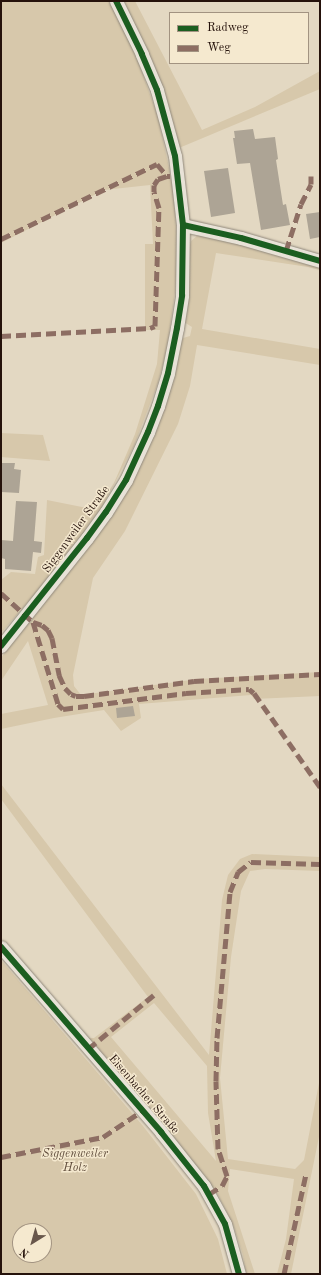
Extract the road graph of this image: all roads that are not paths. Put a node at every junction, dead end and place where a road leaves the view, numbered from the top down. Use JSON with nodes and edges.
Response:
{"nodes":[{"id":1,"x":116,"y":1,"type":"edge"},
{"id":2,"x":183,"y":225,"type":"junction"},
{"id":3,"x":320,"y":261,"type":"edge"},
{"id":4,"x":1,"y":646,"type":"edge"},
{"id":5,"x":1,"y":947,"type":"edge"},
{"id":6,"x":239,"y":1274,"type":"edge"}],
"edges":[{"from":1,"to":2,"type":"street","name":"Siggenweiler Straße"},
{"from":2,"to":3,"type":"street"},
{"from":2,"to":4,"type":"street","name":"Siggenweiler Straße"},
{"from":5,"to":6,"type":"street","name":"Eisenbacher Straße"}]}
